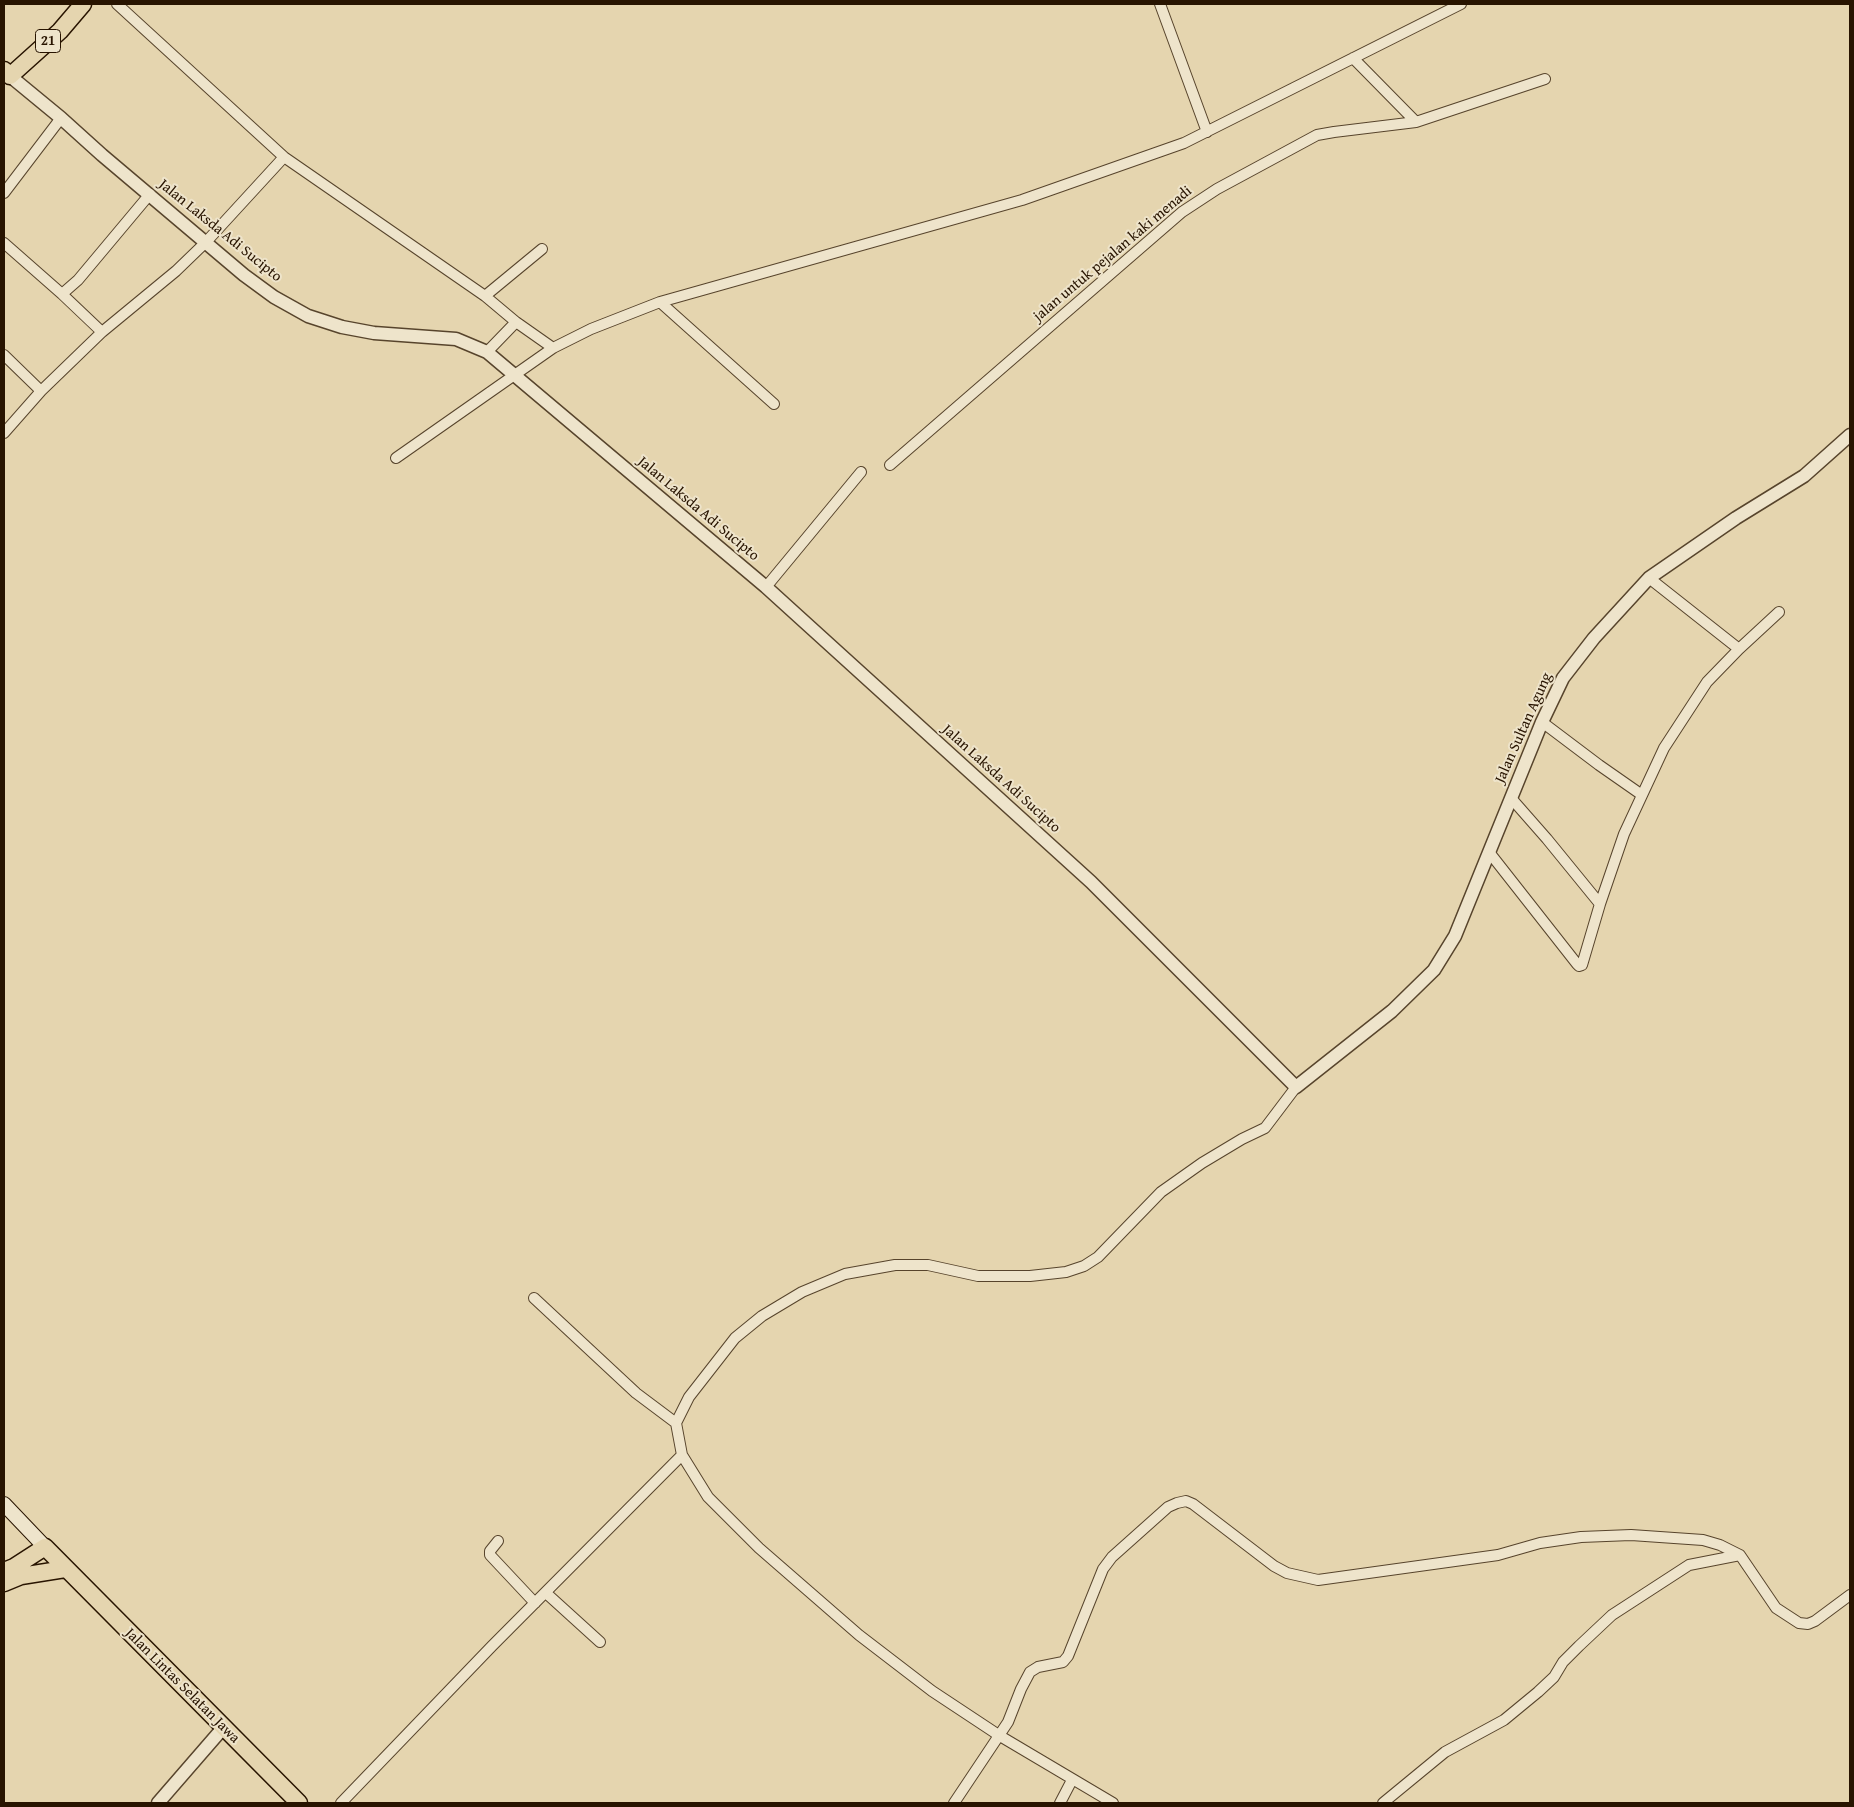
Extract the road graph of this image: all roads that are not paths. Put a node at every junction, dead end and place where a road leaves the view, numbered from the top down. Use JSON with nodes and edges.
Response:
{"nodes":[{"id":1,"x":83,"y":4,"type":"edge"},
{"id":2,"x":117,"y":4,"type":"edge"},
{"id":3,"x":1160,"y":4,"type":"edge"},
{"id":4,"x":1461,"y":4,"type":"edge"},
{"id":5,"x":1352,"y":58,"type":"junction"},
{"id":6,"x":6,"y":76,"type":"edge"},
{"id":7,"x":1545,"y":79,"type":"dead end"},
{"id":8,"x":61,"y":118,"type":"junction"},
{"id":9,"x":1416,"y":122,"type":"junction"},
{"id":10,"x":1207,"y":132,"type":"junction"},
{"id":11,"x":284,"y":157,"type":"junction"},
{"id":12,"x":4,"y":193,"type":"edge"},
{"id":13,"x":150,"y":194,"type":"junction"},
{"id":14,"x":206,"y":242,"type":"junction"},
{"id":15,"x":4,"y":243,"type":"edge"},
{"id":16,"x":542,"y":249,"type":"dead end"},
{"id":17,"x":62,"y":294,"type":"junction"},
{"id":18,"x":485,"y":296,"type":"junction"},
{"id":19,"x":660,"y":302,"type":"junction"},
{"id":20,"x":516,"y":322,"type":"junction"},
{"id":21,"x":102,"y":332,"type":"junction"},
{"id":22,"x":553,"y":348,"type":"junction"},
{"id":23,"x":487,"y":352,"type":"junction"},
{"id":24,"x":4,"y":355,"type":"edge"},
{"id":25,"x":514,"y":375,"type":"junction"},
{"id":26,"x":41,"y":391,"type":"junction"},
{"id":27,"x":774,"y":404,"type":"dead end"},
{"id":28,"x":4,"y":433,"type":"edge"},
{"id":29,"x":1850,"y":435,"type":"edge"},
{"id":30,"x":396,"y":458,"type":"dead end"},
{"id":31,"x":890,"y":465,"type":"dead end"},
{"id":32,"x":861,"y":472,"type":"dead end"},
{"id":33,"x":1649,"y":578,"type":"junction"},
{"id":34,"x":766,"y":587,"type":"junction"},
{"id":35,"x":1779,"y":612,"type":"dead end"},
{"id":36,"x":1740,"y":648,"type":"junction"},
{"id":37,"x":1542,"y":722,"type":"junction"},
{"id":38,"x":1642,"y":795,"type":"junction"},
{"id":39,"x":1511,"y":798,"type":"junction"},
{"id":40,"x":1489,"y":852,"type":"junction"},
{"id":41,"x":1600,"y":904,"type":"junction"},
{"id":42,"x":1296,"y":1087,"type":"junction"},
{"id":43,"x":534,"y":1298,"type":"dead end"},
{"id":44,"x":676,"y":1423,"type":"junction"},
{"id":45,"x":682,"y":1455,"type":"junction"},
{"id":46,"x":4,"y":1504,"type":"edge"},
{"id":47,"x":498,"y":1542,"type":"dead end"},
{"id":48,"x":45,"y":1547,"type":"junction"},
{"id":49,"x":1740,"y":1555,"type":"junction"},
{"id":50,"x":65,"y":1569,"type":"junction"},
{"id":51,"x":4,"y":1571,"type":"edge"},
{"id":52,"x":4,"y":1583,"type":"edge"},
{"id":53,"x":546,"y":1592,"type":"junction"},
{"id":54,"x":1850,"y":1594,"type":"edge"},
{"id":55,"x":535,"y":1604,"type":"junction"},
{"id":56,"x":600,"y":1642,"type":"dead end"},
{"id":57,"x":223,"y":1728,"type":"junction"},
{"id":58,"x":1000,"y":1736,"type":"junction"},
{"id":59,"x":1072,"y":1780,"type":"junction"},
{"id":60,"x":158,"y":1803,"type":"edge"},
{"id":61,"x":299,"y":1803,"type":"edge"},
{"id":62,"x":341,"y":1803,"type":"edge"},
{"id":63,"x":954,"y":1803,"type":"edge"},
{"id":64,"x":1060,"y":1803,"type":"edge"},
{"id":65,"x":1113,"y":1803,"type":"edge"},
{"id":66,"x":1383,"y":1803,"type":"edge"}],
"edges":[{"from":1,"to":6,"type":"highway","number":"21"},
{"from":2,"to":11,"type":"street"},
{"from":3,"to":10,"type":"street"},
{"from":4,"to":5,"type":"street"},
{"from":5,"to":9,"type":"street"},
{"from":5,"to":10,"type":"street"},
{"from":6,"to":8,"type":"street","name":"Jalan Laksda Adi Sucipto"},
{"from":7,"to":9,"type":"street","name":"jalan untuk pejalan kaki menadi"},
{"from":8,"to":12,"type":"street"},
{"from":8,"to":13,"type":"street","name":"Jalan Laksda Adi Sucipto"},
{"from":9,"to":31,"type":"street","name":"jalan untuk pejalan kaki menadi"},
{"from":10,"to":19,"type":"street"},
{"from":11,"to":14,"type":"street"},
{"from":11,"to":18,"type":"street"},
{"from":13,"to":14,"type":"street","name":"Jalan Laksda Adi Sucipto"},
{"from":13,"to":17,"type":"street"},
{"from":14,"to":21,"type":"street"},
{"from":14,"to":23,"type":"street","name":"Jalan Laksda Adi Sucipto"},
{"from":15,"to":17,"type":"street"},
{"from":16,"to":18,"type":"street"},
{"from":17,"to":21,"type":"street"},
{"from":18,"to":20,"type":"street"},
{"from":19,"to":22,"type":"street"},
{"from":19,"to":27,"type":"street"},
{"from":20,"to":22,"type":"street"},
{"from":20,"to":23,"type":"street"},
{"from":21,"to":26,"type":"street"},
{"from":22,"to":25,"type":"street"},
{"from":23,"to":25,"type":"street","name":"Jalan Laksda Adi Sucipto"},
{"from":24,"to":26,"type":"street"},
{"from":25,"to":30,"type":"street"},
{"from":25,"to":34,"type":"street","name":"Jalan Laksda Adi Sucipto"},
{"from":26,"to":28,"type":"street"},
{"from":29,"to":33,"type":"street","name":"Jalan Sultan Agung"},
{"from":32,"to":34,"type":"street"},
{"from":33,"to":36,"type":"street"},
{"from":33,"to":37,"type":"street","name":"Jalan Sultan Agung"},
{"from":34,"to":42,"type":"street","name":"Jalan Laksda Adi Sucipto"},
{"from":35,"to":36,"type":"street"},
{"from":36,"to":38,"type":"street"},
{"from":37,"to":38,"type":"street"},
{"from":37,"to":39,"type":"street","name":"Jalan Sultan Agung"},
{"from":38,"to":41,"type":"street"},
{"from":39,"to":40,"type":"street","name":"Jalan Sultan Agung"},
{"from":39,"to":41,"type":"street"},
{"from":40,"to":41,"type":"street"},
{"from":40,"to":42,"type":"street","name":"Jalan Sultan Agung"},
{"from":42,"to":44,"type":"street"},
{"from":43,"to":44,"type":"street"},
{"from":44,"to":45,"type":"street"},
{"from":45,"to":53,"type":"street"},
{"from":45,"to":58,"type":"street"},
{"from":46,"to":48,"type":"main road"},
{"from":47,"to":55,"type":"street"},
{"from":48,"to":50,"type":"highway","name":"Jalan Lintas Selatan Jawa"},
{"from":48,"to":51,"type":"highway"},
{"from":49,"to":54,"type":"street"},
{"from":49,"to":58,"type":"street"},
{"from":49,"to":66,"type":"street"},
{"from":50,"to":52,"type":"highway"},
{"from":50,"to":57,"type":"highway","name":"Jalan Lintas Selatan Jawa"},
{"from":53,"to":55,"type":"street"},
{"from":53,"to":56,"type":"street"},
{"from":55,"to":62,"type":"street"},
{"from":57,"to":60,"type":"street"},
{"from":57,"to":61,"type":"highway","name":"Jalan Lintas Selatan Jawa"},
{"from":58,"to":59,"type":"street"},
{"from":58,"to":63,"type":"street"},
{"from":59,"to":64,"type":"street"},
{"from":59,"to":65,"type":"street"}]}
